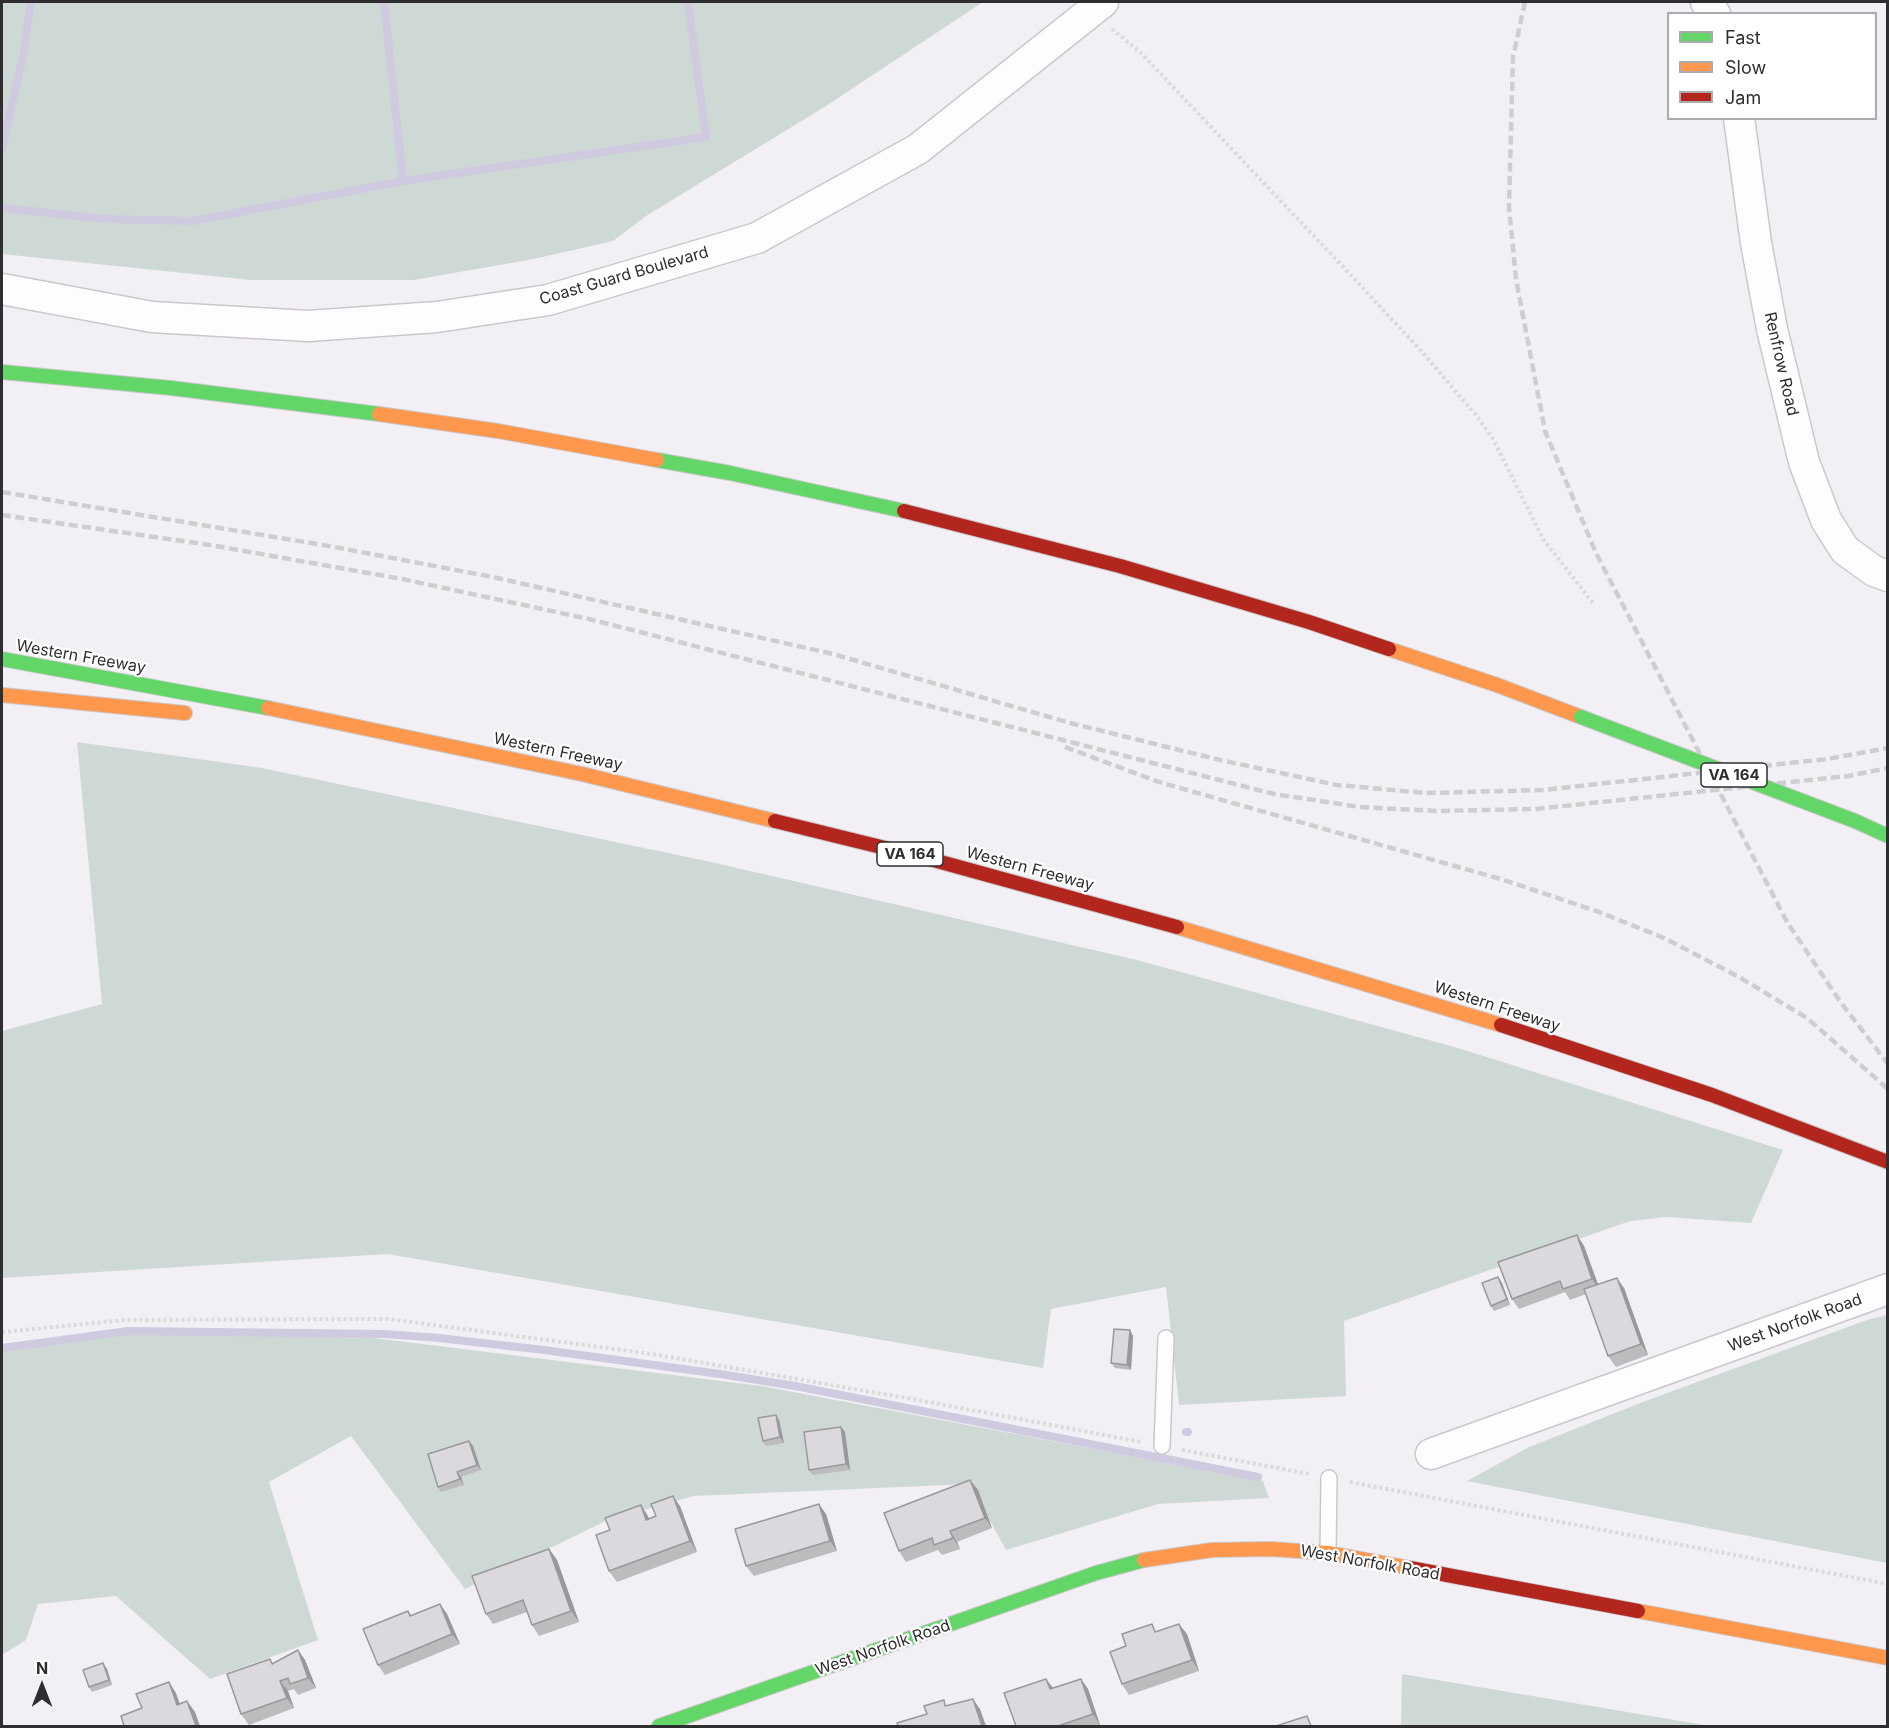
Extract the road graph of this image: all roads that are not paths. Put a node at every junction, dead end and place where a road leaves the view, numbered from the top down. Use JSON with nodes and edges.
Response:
{"nodes":[{"id":1,"x":1097,"y":6,"type":"edge"},
{"id":2,"x":1739,"y":120,"type":"edge"},
{"id":3,"x":2,"y":289,"type":"edge"},
{"id":4,"x":2,"y":372,"type":"edge"},
{"id":5,"x":1887,"y":576,"type":"edge"},
{"id":6,"x":2,"y":659,"type":"edge"},
{"id":7,"x":2,"y":695,"type":"edge"},
{"id":8,"x":203,"y":715,"type":"dead end"},
{"id":9,"x":285,"y":726,"type":"dead end"},
{"id":10,"x":582,"y":774,"type":"junction"},
{"id":11,"x":1887,"y":836,"type":"edge"},
{"id":12,"x":1887,"y":1162,"type":"edge"},
{"id":13,"x":1887,"y":1289,"type":"edge"},
{"id":14,"x":1166,"y":1338,"type":"dead end"},
{"id":15,"x":1162,"y":1446,"type":"road end"},
{"id":16,"x":1431,"y":1454,"type":"dead end"},
{"id":17,"x":1329,"y":1478,"type":"road end"},
{"id":18,"x":1328,"y":1553,"type":"junction"},
{"id":19,"x":1887,"y":1658,"type":"edge"},
{"id":20,"x":658,"y":1726,"type":"edge"}],
"edges":[{"from":1,"to":3,"type":"street","name":"Coast Guard Boulevard"},
{"from":2,"to":5,"type":"street","name":"Renfrow Road"},
{"from":4,"to":11,"type":"main road","number":"VA 164","bridge":true},
{"from":6,"to":10,"type":"main road","name":"Western Freeway","number":"VA 164"},
{"from":7,"to":8,"type":"main road"},
{"from":9,"to":10,"type":"main road"},
{"from":10,"to":12,"type":"main road","name":"Western Freeway","number":"VA 164"},
{"from":13,"to":16,"type":"street","name":"West Norfolk Road"},
{"from":14,"to":15,"type":"lane"},
{"from":17,"to":18,"type":"lane"},
{"from":18,"to":19,"type":"main road","name":"West Norfolk Road"},
{"from":18,"to":20,"type":"main road","name":"West Norfolk Road"}]}
